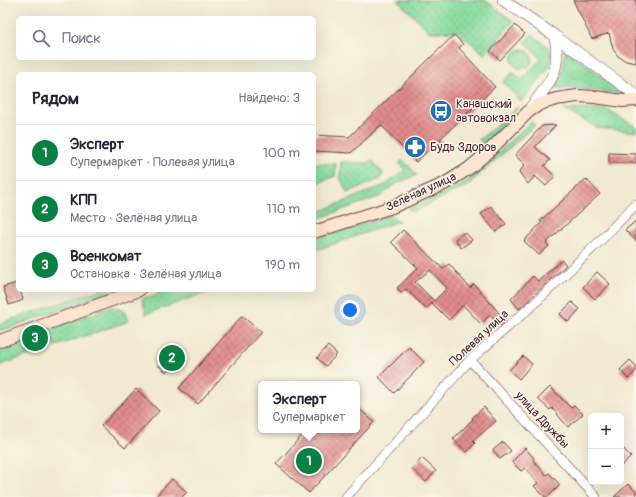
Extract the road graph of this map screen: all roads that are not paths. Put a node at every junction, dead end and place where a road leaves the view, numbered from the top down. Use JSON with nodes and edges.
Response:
{"nodes":[{"id":1,"x":503,"y":0,"type":"edge"},
{"id":2,"x":555,"y":36,"type":"junction"},
{"id":3,"x":636,"y":95,"type":"edge"},
{"id":4,"x":636,"y":100,"type":"edge"},
{"id":5,"x":623,"y":101,"type":"junction"},
{"id":6,"x":636,"y":110,"type":"edge"},
{"id":7,"x":529,"y":111,"type":"junction"},
{"id":8,"x":636,"y":204,"type":"edge"},
{"id":9,"x":316,"y":231,"type":"edge"},
{"id":10,"x":134,"y":292,"type":"edge"},
{"id":11,"x":0,"y":341,"type":"edge"},
{"id":12,"x":470,"y":360,"type":"junction"},
{"id":13,"x":346,"y":497,"type":"edge"},
{"id":14,"x":596,"y":497,"type":"edge"}],
"edges":[{"from":1,"to":2,"type":"street"},
{"from":2,"to":3,"type":"street"},
{"from":2,"to":7,"type":"street"},
{"from":4,"to":5,"type":"main road","name":"Зелёная улица"},
{"from":5,"to":6,"type":"main road","name":"Зелёная улица"},
{"from":5,"to":7,"type":"main road","name":"Зелёная улица"},
{"from":7,"to":9,"type":"main road","name":"Зелёная улица"},
{"from":8,"to":12,"type":"street","name":"Полевая улица"},
{"from":10,"to":11,"type":"main road"},
{"from":12,"to":13,"type":"street","name":"Полевая улица"},
{"from":12,"to":14,"type":"street","name":"улица Дружбы"}]}
